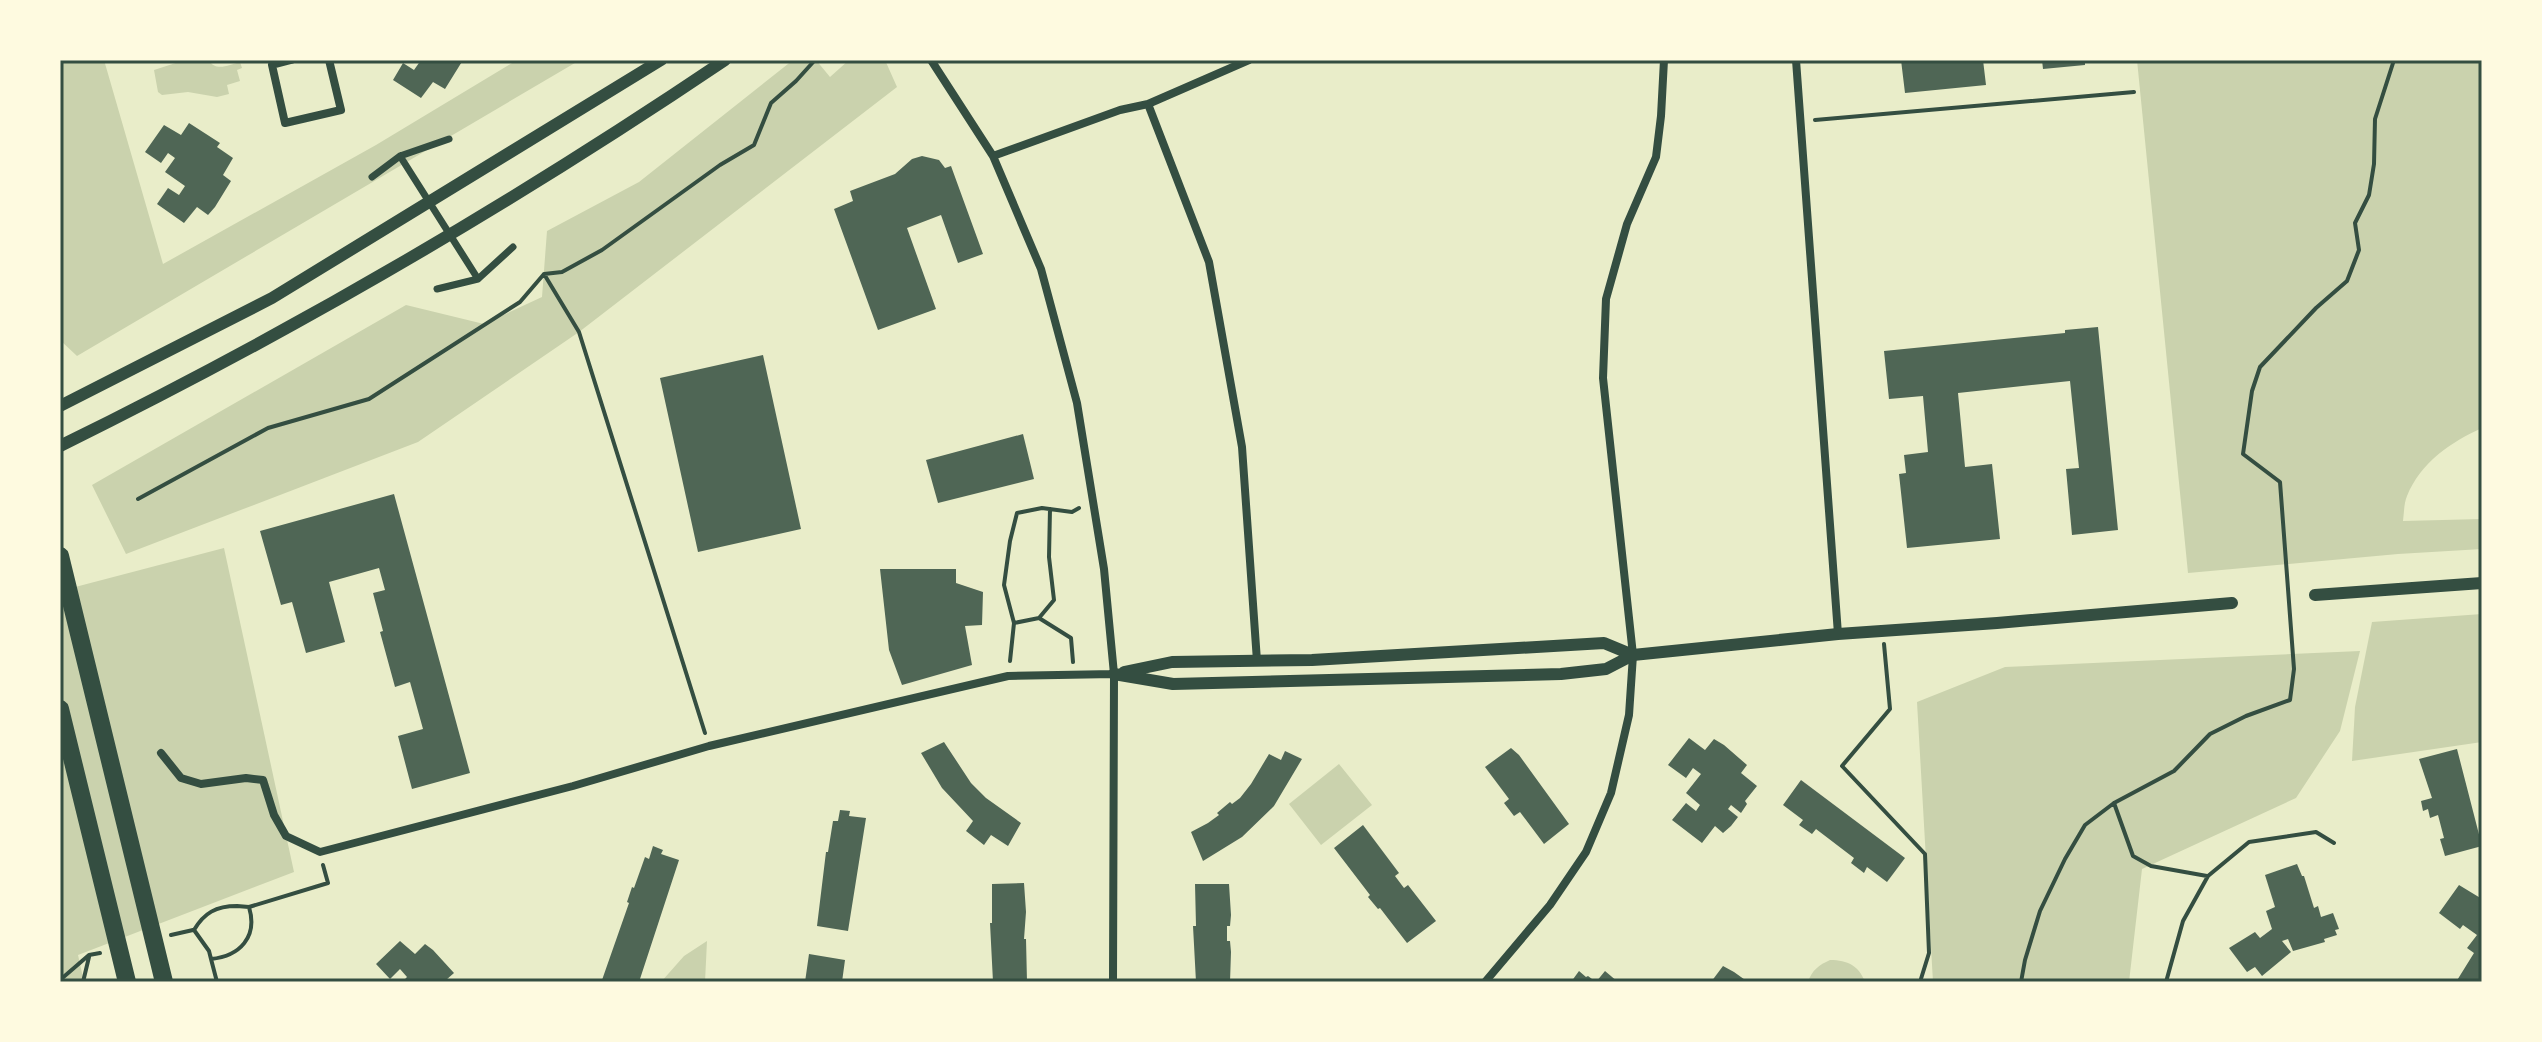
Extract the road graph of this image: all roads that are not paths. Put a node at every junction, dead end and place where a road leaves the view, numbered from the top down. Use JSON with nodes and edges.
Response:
{"nodes":[{"id":1,"x":291,"y":60,"type":"edge"},
{"id":2,"x":329,"y":60,"type":"edge"},
{"id":3,"x":661,"y":60,"type":"edge"},
{"id":4,"x":725,"y":60,"type":"edge"},
{"id":5,"x":931,"y":60,"type":"edge"},
{"id":6,"x":1249,"y":60,"type":"edge"},
{"id":7,"x":1664,"y":60,"type":"edge"},
{"id":8,"x":1796,"y":60,"type":"edge"},
{"id":9,"x":1148,"y":104,"type":"junction"},
{"id":10,"x":449,"y":139,"type":"dead end"},
{"id":11,"x":400,"y":156,"type":"junction"},
{"id":12,"x":993,"y":156,"type":"junction"},
{"id":13,"x":372,"y":177,"type":"dead end"},
{"id":14,"x":513,"y":247,"type":"dead end"},
{"id":15,"x":478,"y":279,"type":"junction"},
{"id":16,"x":437,"y":289,"type":"dead end"},
{"id":17,"x":60,"y":406,"type":"edge"},
{"id":18,"x":60,"y":446,"type":"edge"},
{"id":19,"x":60,"y":556,"type":"edge"},
{"id":20,"x":2482,"y":583,"type":"edge"},
{"id":21,"x":2315,"y":595,"type":"dead end"},
{"id":22,"x":2232,"y":603,"type":"dead end"},
{"id":23,"x":1838,"y":634,"type":"junction"},
{"id":24,"x":1633,"y":655,"type":"junction"},
{"id":25,"x":1257,"y":661,"type":"junction"},
{"id":26,"x":1114,"y":674,"type":"junction"},
{"id":27,"x":60,"y":709,"type":"edge"},
{"id":28,"x":161,"y":753,"type":"dead end"},
{"id":29,"x":127,"y":982,"type":"edge"},
{"id":30,"x":164,"y":982,"type":"edge"},
{"id":31,"x":1113,"y":982,"type":"edge"},
{"id":32,"x":1485,"y":982,"type":"edge"}],
"edges":[{"from":1,"to":2,"type":"street"},
{"from":3,"to":17,"type":"street"},
{"from":4,"to":18,"type":"street"},
{"from":5,"to":12,"type":"street"},
{"from":6,"to":9,"type":"street"},
{"from":7,"to":24,"type":"street"},
{"from":8,"to":23,"type":"street"},
{"from":9,"to":12,"type":"street"},
{"from":9,"to":25,"type":"street"},
{"from":10,"to":11,"type":"street"},
{"from":11,"to":13,"type":"street"},
{"from":11,"to":15,"type":"street"},
{"from":12,"to":26,"type":"street"},
{"from":14,"to":15,"type":"street"},
{"from":15,"to":16,"type":"street"},
{"from":19,"to":30,"type":"highway"},
{"from":20,"to":21,"type":"street"},
{"from":22,"to":23,"type":"street"},
{"from":23,"to":24,"type":"street"},
{"from":24,"to":25,"type":"street"},
{"from":24,"to":26,"type":"street"},
{"from":24,"to":32,"type":"street"},
{"from":25,"to":26,"type":"street"},
{"from":26,"to":28,"type":"street"},
{"from":26,"to":31,"type":"street"},
{"from":27,"to":29,"type":"highway"}]}
